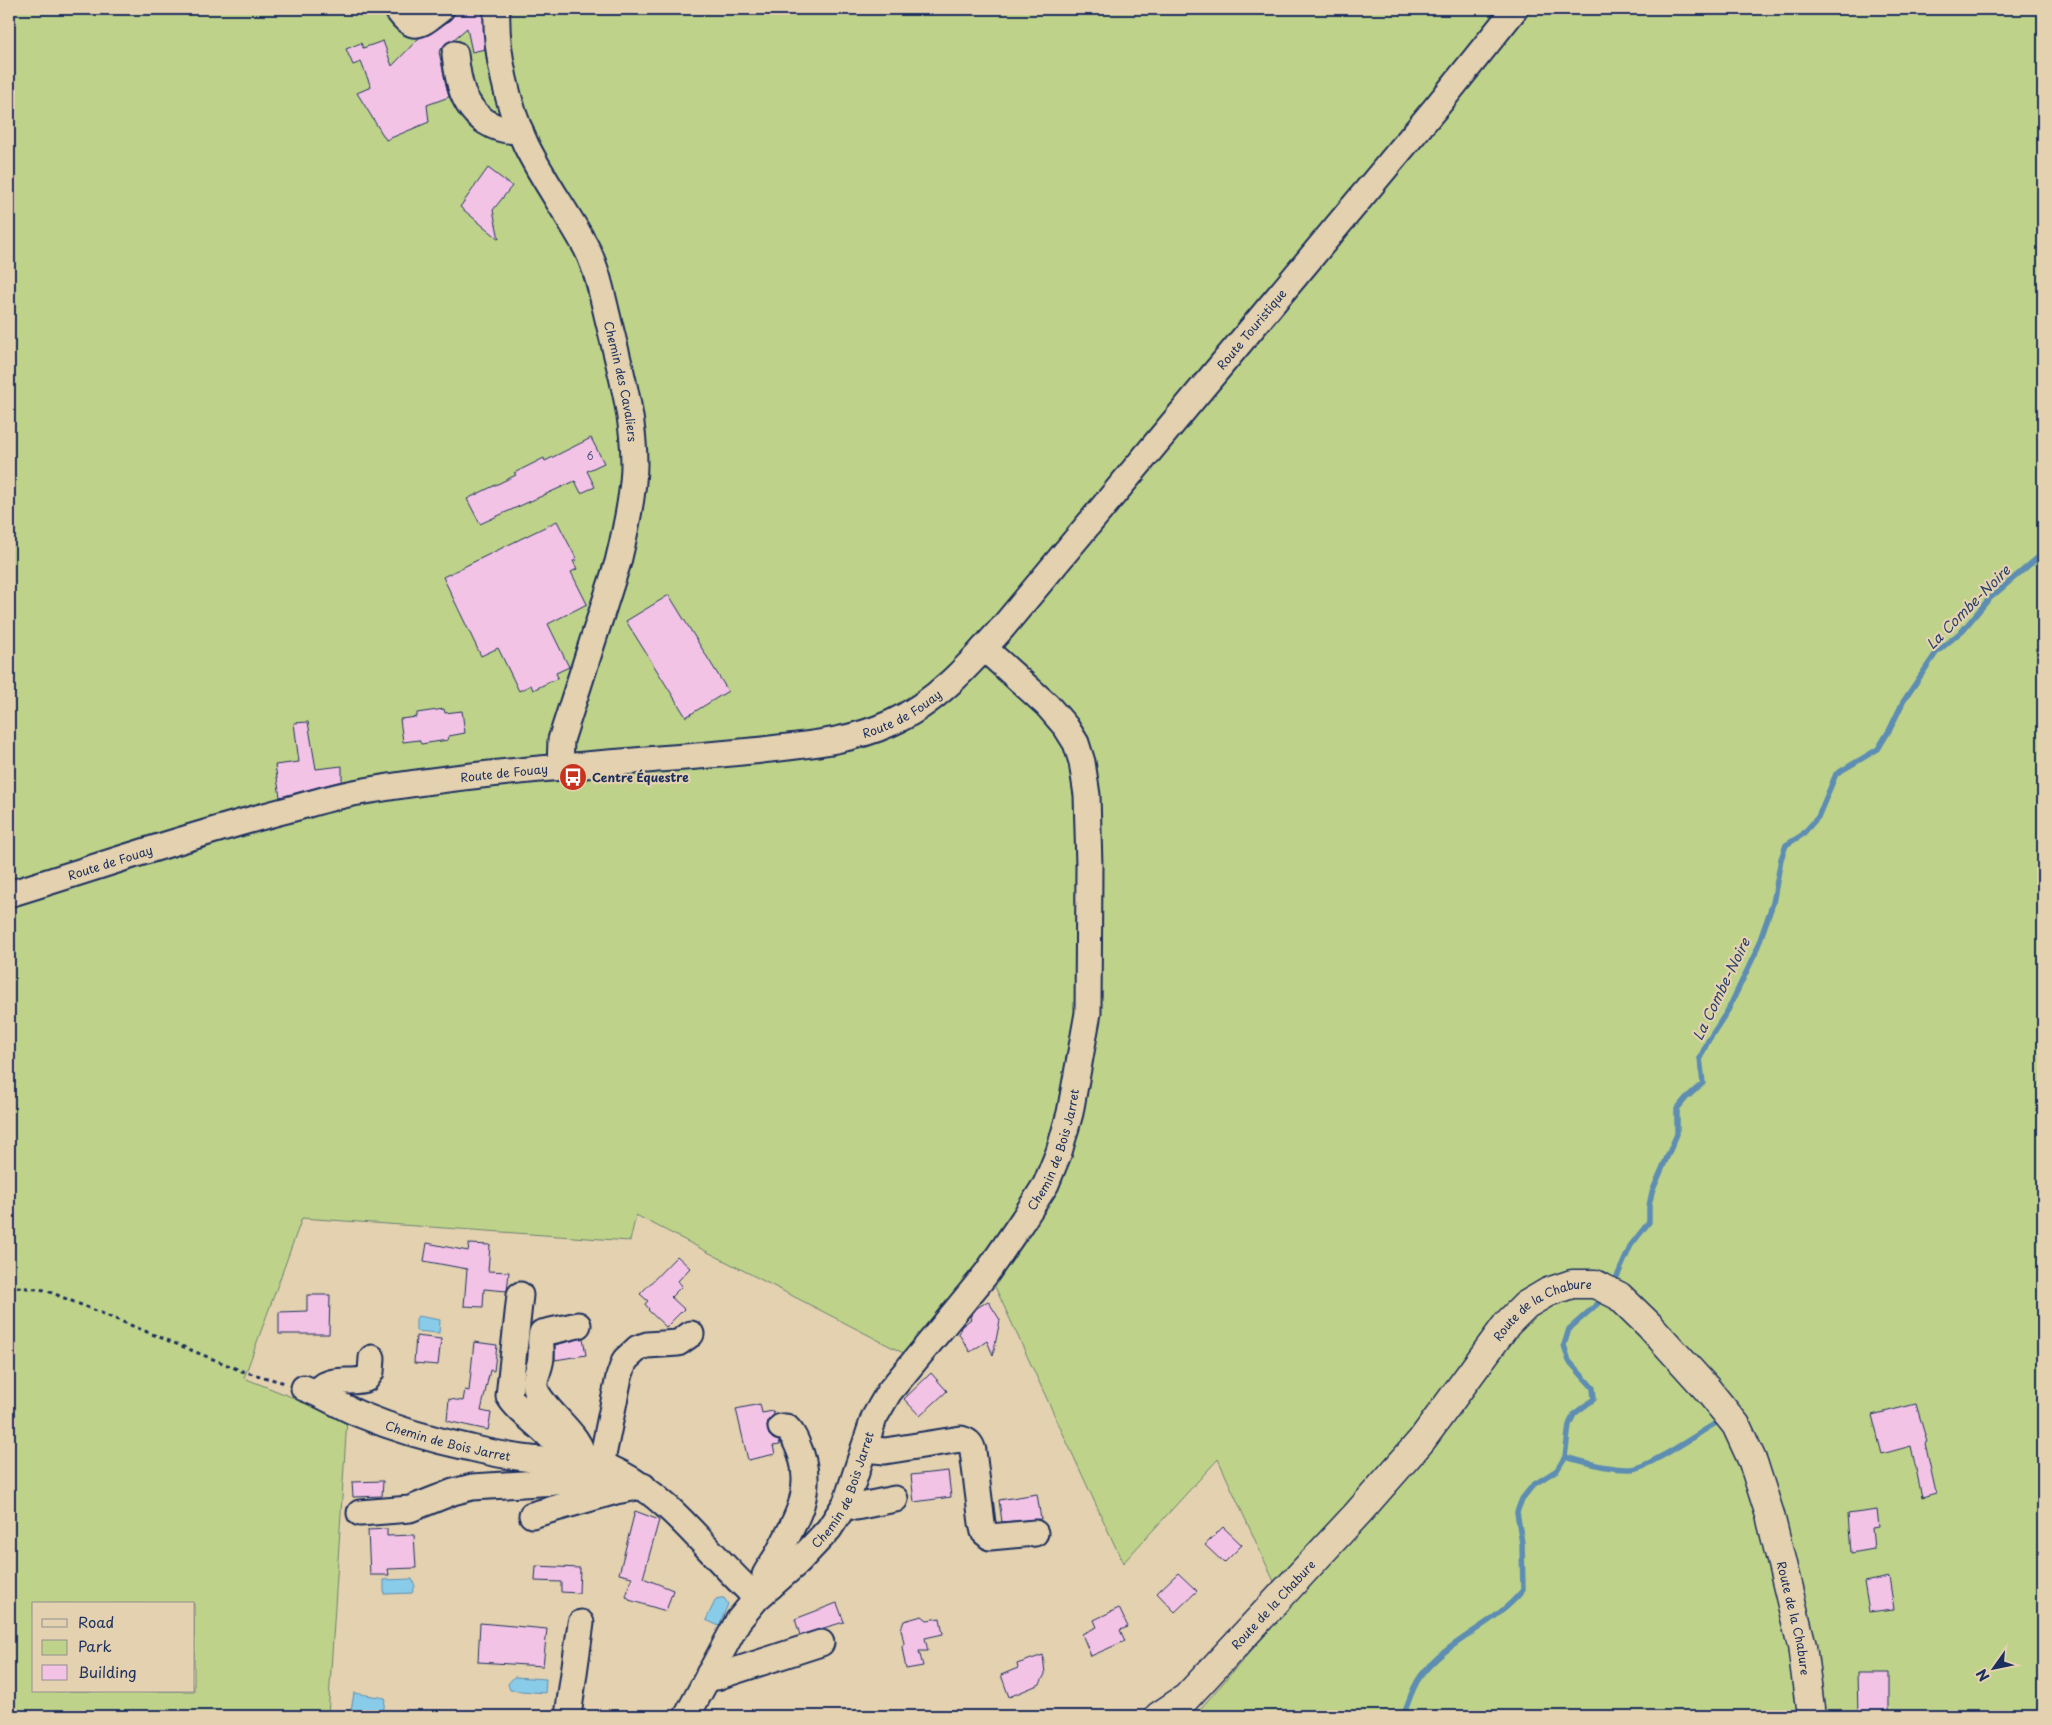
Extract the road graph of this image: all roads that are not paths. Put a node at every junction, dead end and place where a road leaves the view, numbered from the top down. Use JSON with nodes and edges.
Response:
{"nodes":[{"id":1,"x":397,"y":9,"type":"edge"},
{"id":2,"x":441,"y":9,"type":"edge"},
{"id":3,"x":498,"y":9,"type":"edge"},
{"id":4,"x":1515,"y":9,"type":"edge"},
{"id":5,"x":455,"y":54,"type":"dead end"},
{"id":6,"x":520,"y":130,"type":"junction"},
{"id":7,"x":984,"y":648,"type":"junction"},
{"id":8,"x":560,"y":767,"type":"junction"},
{"id":9,"x":9,"y":894,"type":"edge"},
{"id":10,"x":520,"y":1295,"type":"dead end"},
{"id":11,"x":578,"y":1325,"type":"dead end"},
{"id":12,"x":691,"y":1334,"type":"dead end"},
{"id":13,"x":372,"y":1358,"type":"dead end"},
{"id":14,"x":781,"y":1427,"type":"dead end"},
{"id":15,"x":864,"y":1448,"type":"junction"},
{"id":16,"x":589,"y":1463,"type":"junction"},
{"id":17,"x":642,"y":1486,"type":"junction"},
{"id":18,"x":895,"y":1499,"type":"dead end"},
{"id":19,"x":846,"y":1503,"type":"junction"},
{"id":20,"x":360,"y":1513,"type":"dead end"},
{"id":21,"x":532,"y":1515,"type":"dead end"},
{"id":22,"x":1035,"y":1533,"type":"dead end"},
{"id":23,"x":764,"y":1592,"type":"junction"},
{"id":24,"x":581,"y":1623,"type":"dead end"},
{"id":25,"x":821,"y":1643,"type":"dead end"},
{"id":26,"x":709,"y":1674,"type":"junction"},
{"id":27,"x":568,"y":1716,"type":"edge"},
{"id":28,"x":686,"y":1716,"type":"edge"},
{"id":29,"x":1159,"y":1716,"type":"edge"},
{"id":30,"x":1811,"y":1716,"type":"edge"}],
"edges":[{"from":1,"to":2,"type":"street"},
{"from":3,"to":6,"type":"street","name":"Chemin des Cavaliers"},
{"from":4,"to":7,"type":"street","name":"Route Touristique"},
{"from":5,"to":6,"type":"street"},
{"from":6,"to":8,"type":"street","name":"Chemin des Cavaliers"},
{"from":7,"to":8,"type":"street","name":"Route de Fouay"},
{"from":7,"to":15,"type":"street","name":"Chemin de Bois Jarret"},
{"from":8,"to":9,"type":"street","name":"Route de Fouay"},
{"from":10,"to":16,"type":"street"},
{"from":11,"to":16,"type":"street"},
{"from":12,"to":16,"type":"street"},
{"from":13,"to":16,"type":"street","name":"Chemin de Bois Jarret"},
{"from":14,"to":23,"type":"street"},
{"from":15,"to":19,"type":"street","name":"Chemin de Bois Jarret"},
{"from":15,"to":22,"type":"street"},
{"from":16,"to":17,"type":"street","name":"Chemin de Bois Jarret"},
{"from":16,"to":20,"type":"street"},
{"from":17,"to":21,"type":"street"},
{"from":17,"to":23,"type":"street","name":"Chemin de Bois Jarret"},
{"from":18,"to":19,"type":"street"},
{"from":19,"to":23,"type":"street","name":"Chemin de Bois Jarret"},
{"from":23,"to":26,"type":"street","name":"Chemin de Bois Jarret"},
{"from":24,"to":27,"type":"street"},
{"from":25,"to":26,"type":"street"},
{"from":26,"to":28,"type":"street","name":"Chemin de Bois Jarret"},
{"from":29,"to":30,"type":"main road","name":"Route de la Chabure"}]}
